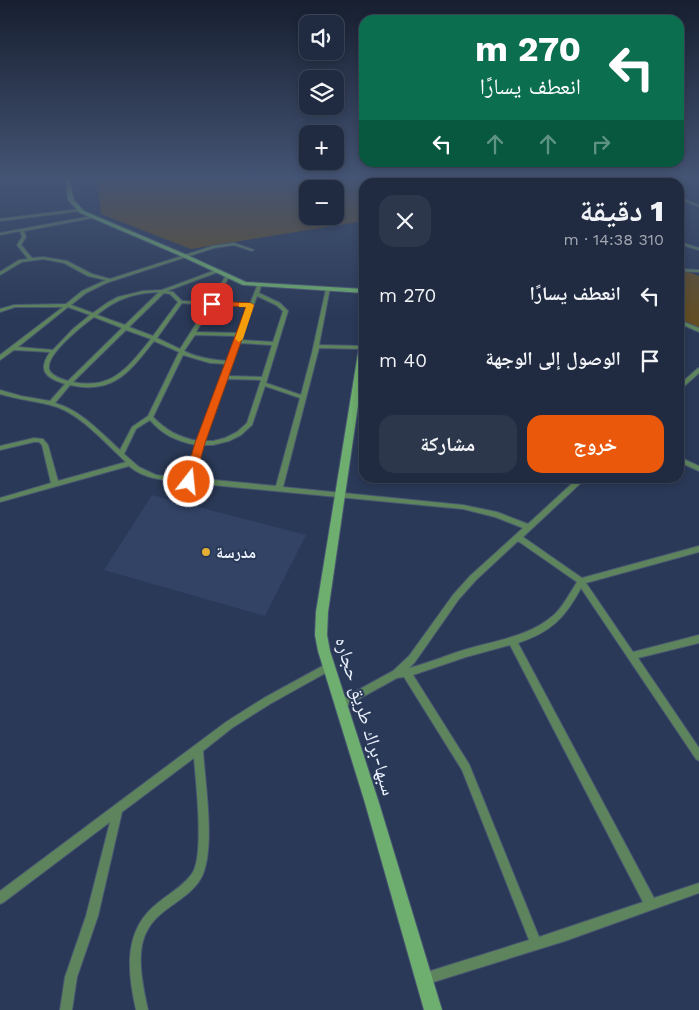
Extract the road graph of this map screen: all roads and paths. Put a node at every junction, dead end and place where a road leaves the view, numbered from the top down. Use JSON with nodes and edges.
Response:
{"nodes":[{"id":1,"x":54,"y":224,"type":"edge"},
{"id":2,"x":109,"y":224,"type":"edge"},
{"id":3,"x":22,"y":230,"type":"junction"},
{"id":4,"x":0,"y":234,"type":"edge"},
{"id":5,"x":684,"y":244,"type":"edge"},
{"id":6,"x":699,"y":249,"type":"edge"},
{"id":7,"x":252,"y":250,"type":"dead end"},
{"id":8,"x":185,"y":256,"type":"junction"},
{"id":9,"x":30,"y":259,"type":"junction"},
{"id":10,"x":9,"y":268,"type":"junction"},
{"id":11,"x":0,"y":270,"type":"edge"},
{"id":12,"x":684,"y":270,"type":"edge"},
{"id":13,"x":216,"y":271,"type":"junction"},
{"id":14,"x":699,"y":271,"type":"edge"},
{"id":15,"x":0,"y":274,"type":"edge"},
{"id":16,"x":227,"y":277,"type":"junction"},
{"id":17,"x":111,"y":280,"type":"junction"},
{"id":18,"x":258,"y":286,"type":"junction"},
{"id":19,"x":328,"y":289,"type":"junction"},
{"id":20,"x":163,"y":291,"type":"junction"},
{"id":21,"x":359,"y":291,"type":"edge"},
{"id":22,"x":256,"y":294,"type":"junction"},
{"id":23,"x":181,"y":302,"type":"junction"},
{"id":24,"x":212,"y":304,"type":"junction"},
{"id":25,"x":68,"y":305,"type":"junction"},
{"id":26,"x":250,"y":305,"type":"junction"},
{"id":27,"x":0,"y":306,"type":"edge"},
{"id":28,"x":7,"y":308,"type":"junction"},
{"id":29,"x":0,"y":311,"type":"edge"},
{"id":30,"x":94,"y":316,"type":"junction"},
{"id":31,"x":684,"y":323,"type":"edge"},
{"id":32,"x":126,"y":328,"type":"junction"},
{"id":33,"x":699,"y":330,"type":"edge"},
{"id":34,"x":195,"y":332,"type":"junction"},
{"id":35,"x":153,"y":338,"type":"junction"},
{"id":36,"x":239,"y":338,"type":"junction"},
{"id":37,"x":359,"y":342,"type":"edge"},
{"id":38,"x":275,"y":344,"type":"junction"},
{"id":39,"x":316,"y":346,"type":"junction"},
{"id":40,"x":13,"y":348,"type":"junction"},
{"id":41,"x":52,"y":351,"type":"junction"},
{"id":42,"x":182,"y":351,"type":"junction"},
{"id":43,"x":0,"y":358,"type":"edge"},
{"id":44,"x":230,"y":363,"type":"junction"},
{"id":45,"x":699,"y":370,"type":"edge"},
{"id":46,"x":226,"y":377,"type":"junction"},
{"id":47,"x":264,"y":381,"type":"junction"},
{"id":48,"x":69,"y":383,"type":"junction"},
{"id":49,"x":359,"y":384,"type":"edge"},
{"id":50,"x":684,"y":384,"type":"edge"},
{"id":51,"x":2,"y":394,"type":"edge"},
{"id":52,"x":302,"y":397,"type":"junction"},
{"id":53,"x":52,"y":402,"type":"junction"},
{"id":54,"x":150,"y":417,"type":"junction"},
{"id":55,"x":200,"y":443,"type":"junction"},
{"id":56,"x":0,"y":448,"type":"edge"},
{"id":57,"x":121,"y":454,"type":"junction"},
{"id":58,"x":684,"y":462,"type":"edge"},
{"id":59,"x":130,"y":463,"type":"junction"},
{"id":60,"x":699,"y":469,"type":"edge"},
{"id":61,"x":189,"y":482,"type":"junction"},
{"id":62,"x":576,"y":483,"type":"edge"},
{"id":63,"x":55,"y":484,"type":"junction"},
{"id":64,"x":279,"y":489,"type":"junction"},
{"id":65,"x":341,"y":495,"type":"junction"},
{"id":66,"x":0,"y":500,"type":"edge"},
{"id":67,"x":528,"y":527,"type":"junction"},
{"id":68,"x":518,"y":537,"type":"junction"},
{"id":69,"x":699,"y":549,"type":"edge"},
{"id":70,"x":581,"y":581,"type":"junction"},
{"id":71,"x":699,"y":639,"type":"edge"},
{"id":72,"x":513,"y":642,"type":"junction"},
{"id":73,"x":631,"y":656,"type":"junction"},
{"id":74,"x":328,"y":667,"type":"junction"},
{"id":75,"x":407,"y":673,"type":"junction"},
{"id":76,"x":396,"y":674,"type":"junction"},
{"id":77,"x":341,"y":704,"type":"junction"},
{"id":78,"x":198,"y":749,"type":"junction"},
{"id":79,"x":699,"y":756,"type":"edge"},
{"id":80,"x":118,"y":808,"type":"junction"},
{"id":81,"x":699,"y":888,"type":"edge"},
{"id":82,"x":0,"y":898,"type":"edge"},
{"id":83,"x":651,"y":904,"type":"junction"},
{"id":84,"x":536,"y":944,"type":"junction"},
{"id":85,"x":424,"y":979,"type":"junction"},
{"id":86,"x":66,"y":1010,"type":"edge"},
{"id":87,"x":142,"y":1010,"type":"edge"},
{"id":88,"x":433,"y":1010,"type":"edge"}],
"edges":[{"from":1,"to":3,"type":"street"},
{"from":2,"to":8,"type":"main road"},
{"from":3,"to":4,"type":"street"},
{"from":3,"to":9,"type":"street"},
{"from":5,"to":6,"type":"street"},
{"from":7,"to":8,"type":"street"},
{"from":8,"to":13,"type":"main road"},
{"from":8,"to":17,"type":"street"},
{"from":9,"to":10,"type":"street"},
{"from":9,"to":17,"type":"street"},
{"from":10,"to":11,"type":"street"},
{"from":10,"to":15,"type":"street"},
{"from":12,"to":14,"type":"street"},
{"from":13,"to":16,"type":"main road"},
{"from":13,"to":20,"type":"street"},
{"from":16,"to":18,"type":"main road"},
{"from":16,"to":24,"type":"street"},
{"from":17,"to":25,"type":"street"},
{"from":18,"to":19,"type":"main road"},
{"from":18,"to":22,"type":"street"},
{"from":19,"to":21,"type":"main road"},
{"from":19,"to":39,"type":"street"},
{"from":20,"to":23,"type":"street"},
{"from":20,"to":30,"type":"street"},
{"from":20,"to":32,"type":"street"},
{"from":22,"to":26,"type":"street"},
{"from":22,"to":38,"type":"street"},
{"from":23,"to":24,"type":"street"},
{"from":23,"to":35,"type":"street"},
{"from":24,"to":26,"type":"street"},
{"from":24,"to":34,"type":"street"},
{"from":25,"to":28,"type":"street"},
{"from":25,"to":30,"type":"street"},
{"from":25,"to":40,"type":"street"},
{"from":26,"to":36,"type":"street"},
{"from":27,"to":28,"type":"street"},
{"from":28,"to":29,"type":"street"},
{"from":30,"to":32,"type":"street"},
{"from":30,"to":41,"type":"street"},
{"from":31,"to":33,"type":"street"},
{"from":32,"to":35,"type":"street"},
{"from":32,"to":48,"type":"street"},
{"from":34,"to":36,"type":"street"},
{"from":34,"to":42,"type":"street"},
{"from":35,"to":42,"type":"street"},
{"from":35,"to":48,"type":"street"},
{"from":36,"to":38,"type":"street"},
{"from":36,"to":44,"type":"street"},
{"from":37,"to":39,"type":"street"},
{"from":38,"to":47,"type":"street"},
{"from":39,"to":52,"type":"street"},
{"from":40,"to":41,"type":"street"},
{"from":40,"to":43,"type":"street"},
{"from":41,"to":48,"type":"street"},
{"from":42,"to":44,"type":"street"},
{"from":42,"to":54,"type":"street"},
{"from":44,"to":46,"type":"street"},
{"from":45,"to":50,"type":"street"},
{"from":46,"to":47,"type":"street"},
{"from":46,"to":55,"type":"street"},
{"from":47,"to":52,"type":"street"},
{"from":47,"to":55,"type":"street"},
{"from":48,"to":53,"type":"street"},
{"from":49,"to":65,"type":"main road","name":"سبها-براك طريق حجاره"},
{"from":51,"to":53,"type":"street"},
{"from":52,"to":64,"type":"street"},
{"from":53,"to":57,"type":"street"},
{"from":54,"to":55,"type":"street"},
{"from":54,"to":57,"type":"street"},
{"from":55,"to":61,"type":"street"},
{"from":56,"to":63,"type":"street"},
{"from":57,"to":59,"type":"street"},
{"from":58,"to":60,"type":"street"},
{"from":59,"to":61,"type":"street"},
{"from":59,"to":63,"type":"street"},
{"from":61,"to":64,"type":"street"},
{"from":62,"to":67,"type":"street"},
{"from":63,"to":66,"type":"street"},
{"from":64,"to":65,"type":"street"},
{"from":65,"to":67,"type":"street"},
{"from":65,"to":74,"type":"main road","name":"سبها-براك طريق حجاره"},
{"from":67,"to":68,"type":"street"},
{"from":68,"to":70,"type":"street"},
{"from":68,"to":76,"type":"street"},
{"from":69,"to":70,"type":"street"},
{"from":70,"to":72,"type":"street"},
{"from":70,"to":73,"type":"street"},
{"from":71,"to":73,"type":"street"},
{"from":72,"to":75,"type":"street"},
{"from":72,"to":83,"type":"street"},
{"from":73,"to":79,"type":"street"},
{"from":74,"to":77,"type":"main road","name":"سبها-براك طريق حجاره"},
{"from":74,"to":78,"type":"street"},
{"from":75,"to":76,"type":"street"},
{"from":75,"to":84,"type":"street"},
{"from":76,"to":77,"type":"street"},
{"from":77,"to":85,"type":"main road","name":"سبها-براك طريق حجاره"},
{"from":78,"to":80,"type":"street"},
{"from":78,"to":87,"type":"street"},
{"from":80,"to":82,"type":"street"},
{"from":80,"to":86,"type":"street"},
{"from":81,"to":83,"type":"street"},
{"from":83,"to":84,"type":"street"},
{"from":84,"to":85,"type":"street"},
{"from":85,"to":88,"type":"main road","name":"سبها-براك طريق حجاره"}]}
